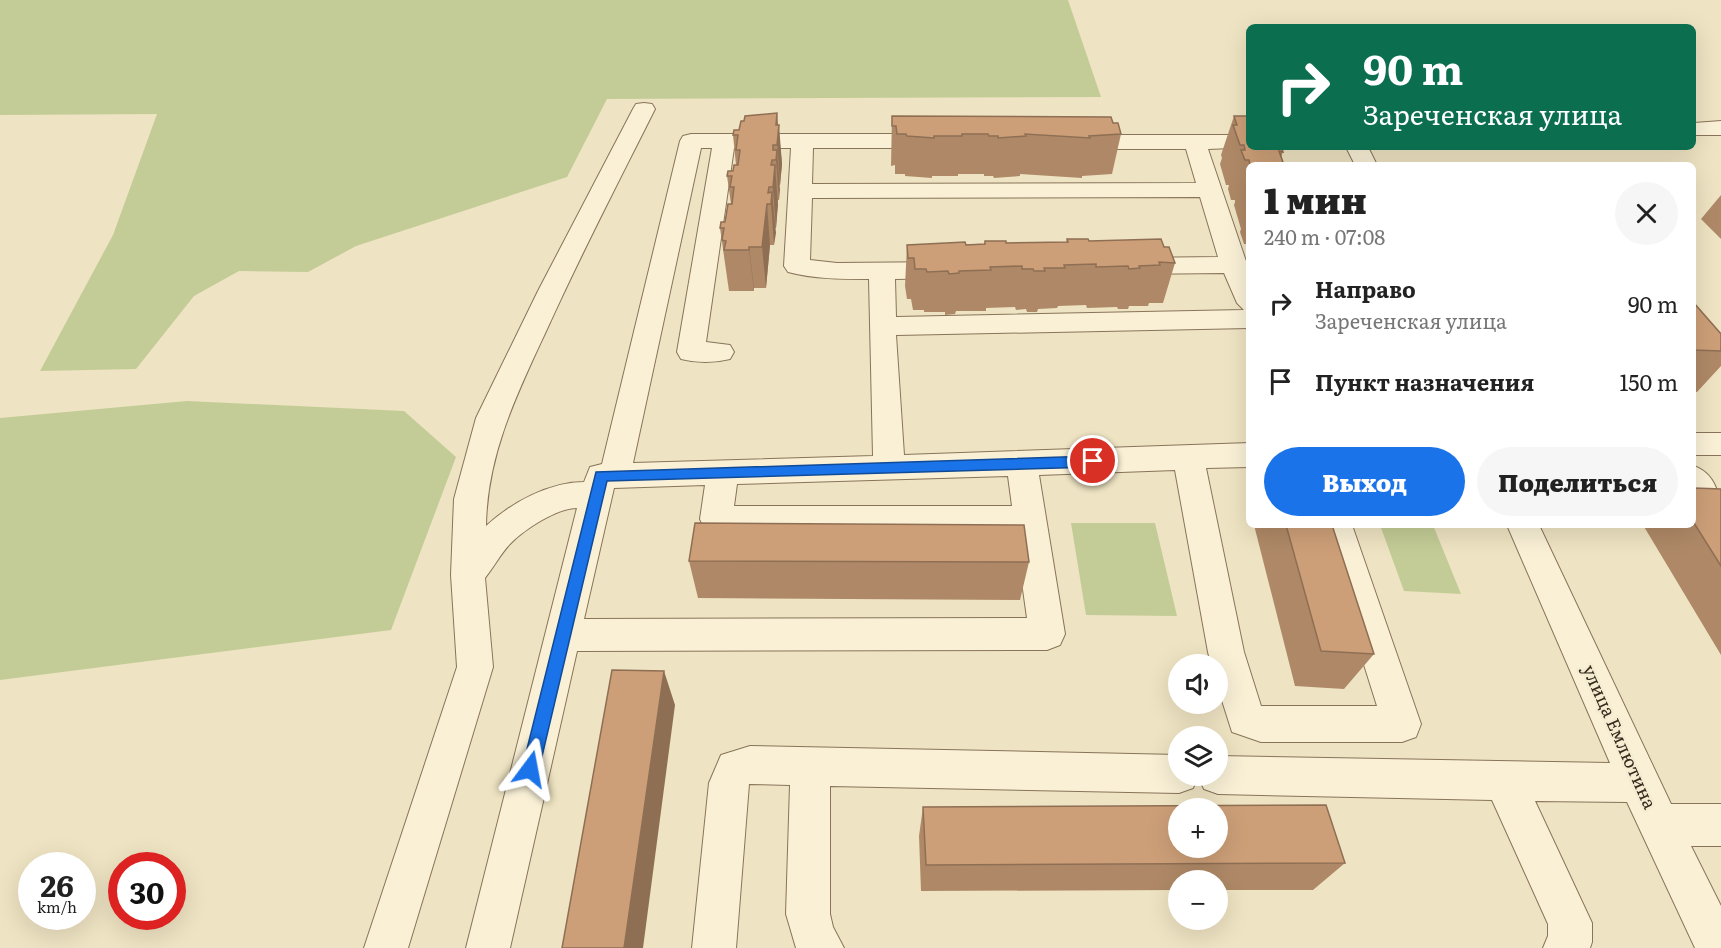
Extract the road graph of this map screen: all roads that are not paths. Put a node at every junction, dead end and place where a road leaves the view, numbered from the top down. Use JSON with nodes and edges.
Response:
{"nodes":[{"id":1,"x":644,"y":109,"type":"dead end"},
{"id":2,"x":1721,"y":128,"type":"edge"},
{"id":3,"x":1696,"y":129,"type":"edge"},
{"id":4,"x":724,"y":141,"type":"junction"},
{"id":5,"x":802,"y":141,"type":"junction"},
{"id":6,"x":957,"y":141,"type":"edge"},
{"id":7,"x":1052,"y":141,"type":"edge"},
{"id":8,"x":1195,"y":142,"type":"junction"},
{"id":9,"x":1246,"y":142,"type":"edge"},
{"id":10,"x":1210,"y":190,"type":"junction"},
{"id":11,"x":801,"y":191,"type":"junction"},
{"id":12,"x":1233,"y":265,"type":"junction"},
{"id":13,"x":1104,"y":267,"type":"edge"},
{"id":14,"x":976,"y":269,"type":"edge"},
{"id":15,"x":882,"y":271,"type":"junction"},
{"id":16,"x":1246,"y":294,"type":"edge"},
{"id":17,"x":1246,"y":319,"type":"edge"},
{"id":18,"x":882,"y":326,"type":"junction"},
{"id":19,"x":720,"y":352,"type":"dead end"},
{"id":20,"x":1696,"y":444,"type":"edge"},
{"id":21,"x":1721,"y":444,"type":"edge"},
{"id":22,"x":1246,"y":455,"type":"edge"},
{"id":23,"x":1187,"y":458,"type":"junction"},
{"id":24,"x":1022,"y":464,"type":"junction"},
{"id":25,"x":889,"y":468,"type":"junction"},
{"id":26,"x":722,"y":474,"type":"junction"},
{"id":27,"x":604,"y":482,"type":"junction"},
{"id":28,"x":1030,"y":519,"type":"junction"},
{"id":29,"x":1337,"y":528,"type":"edge"},
{"id":30,"x":1525,"y":528,"type":"edge"},
{"id":31,"x":468,"y":575,"type":"junction"},
{"id":32,"x":562,"y":635,"type":"junction"},
{"id":33,"x":810,"y":766,"type":"junction"},
{"id":34,"x":1168,"y":774,"type":"edge"},
{"id":35,"x":1228,"y":775,"type":"edge"},
{"id":36,"x":1504,"y":780,"type":"junction"},
{"id":37,"x":1639,"y":783,"type":"junction"},
{"id":38,"x":1658,"y":825,"type":"junction"},
{"id":39,"x":1721,"y":825,"type":"edge"},
{"id":40,"x":386,"y":948,"type":"edge"},
{"id":41,"x":488,"y":948,"type":"edge"},
{"id":42,"x":714,"y":948,"type":"edge"},
{"id":43,"x":822,"y":948,"type":"edge"},
{"id":44,"x":1565,"y":948,"type":"edge"},
{"id":45,"x":1718,"y":948,"type":"edge"}],
"edges":[{"from":1,"to":31,"type":"street"},
{"from":2,"to":3,"type":"street"},
{"from":4,"to":5,"type":"street"},
{"from":4,"to":19,"type":"street"},
{"from":4,"to":27,"type":"street"},
{"from":5,"to":6,"type":"street"},
{"from":5,"to":11,"type":"street"},
{"from":7,"to":8,"type":"street"},
{"from":8,"to":9,"type":"street"},
{"from":8,"to":10,"type":"street"},
{"from":10,"to":11,"type":"street"},
{"from":10,"to":12,"type":"street"},
{"from":11,"to":15,"type":"street"},
{"from":12,"to":13,"type":"street"},
{"from":12,"to":16,"type":"street"},
{"from":14,"to":15,"type":"street"},
{"from":15,"to":18,"type":"street"},
{"from":17,"to":18,"type":"street"},
{"from":18,"to":25,"type":"street"},
{"from":20,"to":21,"type":"street"},
{"from":22,"to":23,"type":"street"},
{"from":23,"to":24,"type":"street"},
{"from":23,"to":29,"type":"street"},
{"from":24,"to":25,"type":"street"},
{"from":24,"to":28,"type":"street"},
{"from":25,"to":26,"type":"street"},
{"from":26,"to":27,"type":"street"},
{"from":26,"to":28,"type":"street"},
{"from":27,"to":31,"type":"street"},
{"from":27,"to":32,"type":"street"},
{"from":28,"to":32,"type":"street"},
{"from":30,"to":37,"type":"street","name":"улица Емлютина"},
{"from":31,"to":40,"type":"street"},
{"from":32,"to":41,"type":"street"},
{"from":33,"to":34,"type":"street"},
{"from":33,"to":42,"type":"street"},
{"from":33,"to":43,"type":"street"},
{"from":35,"to":36,"type":"street"},
{"from":36,"to":37,"type":"street"},
{"from":36,"to":44,"type":"street"},
{"from":37,"to":38,"type":"street","name":"улица Емлютина"},
{"from":38,"to":39,"type":"street"},
{"from":38,"to":45,"type":"street","name":"улица Емлютина"}]}
